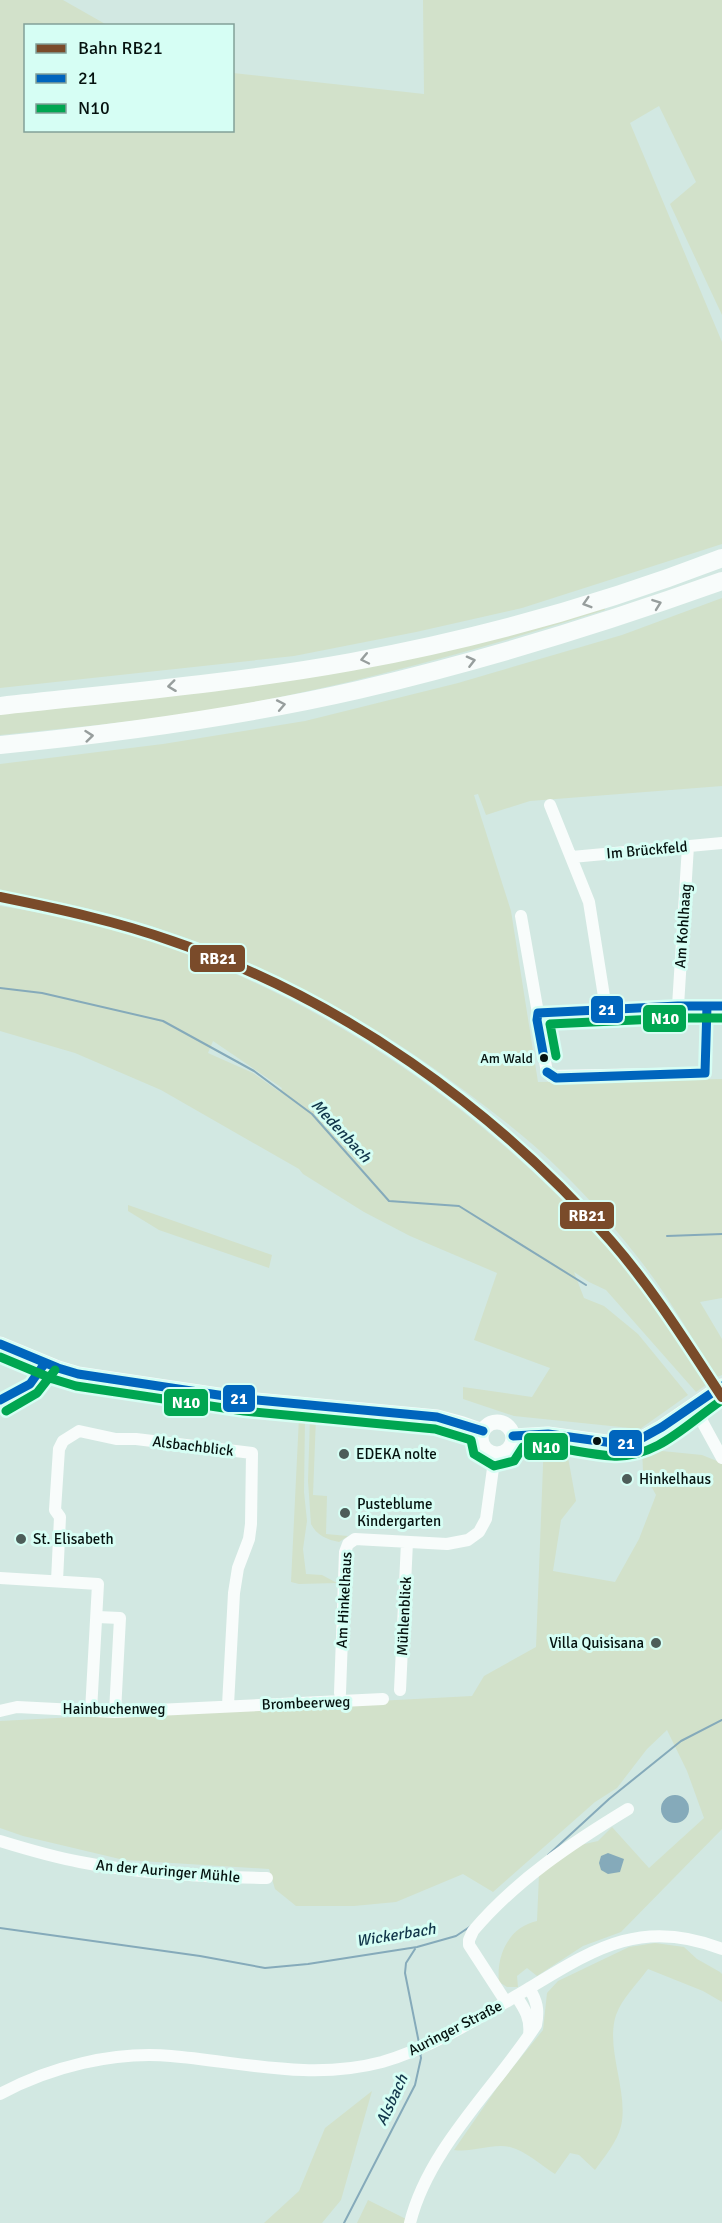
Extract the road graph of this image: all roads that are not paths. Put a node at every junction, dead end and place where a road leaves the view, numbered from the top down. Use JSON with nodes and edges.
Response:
{"nodes":[{"id":1,"x":722,"y":558,"type":"edge"},
{"id":2,"x":722,"y":581,"type":"edge"},
{"id":3,"x":0,"y":706,"type":"edge"},
{"id":4,"x":0,"y":746,"type":"edge"},
{"id":5,"x":550,"y":805,"type":"dead end"},
{"id":6,"x":722,"y":843,"type":"edge"},
{"id":7,"x":687,"y":846,"type":"junction"},
{"id":8,"x":572,"y":857,"type":"junction"},
{"id":9,"x":521,"y":916,"type":"dead end"},
{"id":10,"x":678,"y":1006,"type":"junction"},
{"id":11,"x":707,"y":1006,"type":"junction"},
{"id":12,"x":722,"y":1006,"type":"edge"},
{"id":13,"x":606,"y":1009,"type":"junction"},
{"id":14,"x":538,"y":1013,"type":"junction"},
{"id":15,"x":0,"y":1344,"type":"edge"},
{"id":16,"x":45,"y":1363,"type":"junction"},
{"id":17,"x":722,"y":1386,"type":"edge"},
{"id":18,"x":0,"y":1400,"type":"edge"},
{"id":19,"x":693,"y":1405,"type":"junction"},
{"id":20,"x":483,"y":1431,"type":"junction"},
{"id":21,"x":513,"y":1436,"type":"junction"},
{"id":22,"x":495,"y":1454,"type":"junction"},
{"id":23,"x":722,"y":1458,"type":"edge"},
{"id":24,"x":407,"y":1542,"type":"junction"},
{"id":25,"x":0,"y":1578,"type":"edge"},
{"id":26,"x":57,"y":1581,"type":"junction"},
{"id":27,"x":97,"y":1617,"type":"junction"},
{"id":28,"x":400,"y":1689,"type":"dead end"},
{"id":29,"x":340,"y":1693,"type":"dead end"},
{"id":30,"x":383,"y":1699,"type":"dead end"},
{"id":31,"x":228,"y":1706,"type":"junction"},
{"id":32,"x":0,"y":1711,"type":"edge"},
{"id":33,"x":91,"y":1711,"type":"junction"},
{"id":34,"x":115,"y":1712,"type":"junction"},
{"id":35,"x":628,"y":1809,"type":"dead end"},
{"id":36,"x":0,"y":1841,"type":"edge"},
{"id":37,"x":267,"y":1878,"type":"dead end"},
{"id":38,"x":722,"y":1950,"type":"edge"},
{"id":39,"x":529,"y":1988,"type":"junction"},
{"id":40,"x":511,"y":1999,"type":"junction"},
{"id":41,"x":528,"y":2036,"type":"junction"},
{"id":42,"x":0,"y":2094,"type":"edge"},
{"id":43,"x":410,"y":2223,"type":"edge"}],
"edges":[{"from":1,"to":3,"type":"highway","one_way":true},
{"from":4,"to":2,"type":"highway","one_way":true},
{"from":5,"to":8,"type":"street"},
{"from":6,"to":7,"type":"street","name":"Im Brückfeld"},
{"from":7,"to":8,"type":"street","name":"Im Brückfeld"},
{"from":7,"to":10,"type":"street","name":"Am Kohlhaag"},
{"from":8,"to":13,"type":"street"},
{"from":9,"to":14,"type":"street"},
{"from":10,"to":11,"type":"street"},
{"from":10,"to":13,"type":"street"},
{"from":11,"to":12,"type":"street"},
{"from":11,"to":14,"type":"street"},
{"from":13,"to":14,"type":"street"},
{"from":15,"to":16,"type":"main road"},
{"from":16,"to":18,"type":"street"},
{"from":16,"to":20,"type":"main road"},
{"from":17,"to":19,"type":"main road"},
{"from":19,"to":21,"type":"main road"},
{"from":19,"to":23,"type":"street"},
{"from":20,"to":21,"type":"main road"},
{"from":20,"to":22,"type":"main road"},
{"from":21,"to":22,"type":"main road"},
{"from":22,"to":24,"type":"street","name":"Am Hinkelhaus"},
{"from":24,"to":28,"type":"street","name":"Mühlenblick"},
{"from":24,"to":29,"type":"street","name":"Am Hinkelhaus"},
{"from":25,"to":26,"type":"street"},
{"from":26,"to":27,"type":"street"},
{"from":26,"to":31,"type":"street","name":"Alsbachblick"},
{"from":27,"to":33,"type":"street"},
{"from":27,"to":34,"type":"street"},
{"from":30,"to":31,"type":"street","name":"Brombeerweg"},
{"from":31,"to":34,"type":"street","name":"Hainbuchenweg"},
{"from":32,"to":33,"type":"street","name":"Hainbuchenweg"},
{"from":33,"to":34,"type":"street","name":"Hainbuchenweg"},
{"from":35,"to":40,"type":"street"},
{"from":36,"to":37,"type":"street","name":"An der Auringer Mühle"},
{"from":38,"to":39,"type":"street","name":"Auringer Straße"},
{"from":39,"to":40,"type":"street","name":"Auringer Straße"},
{"from":39,"to":41,"type":"street"},
{"from":40,"to":41,"type":"street"},
{"from":40,"to":42,"type":"street","name":"Auringer Straße"},
{"from":41,"to":43,"type":"street"}]}
